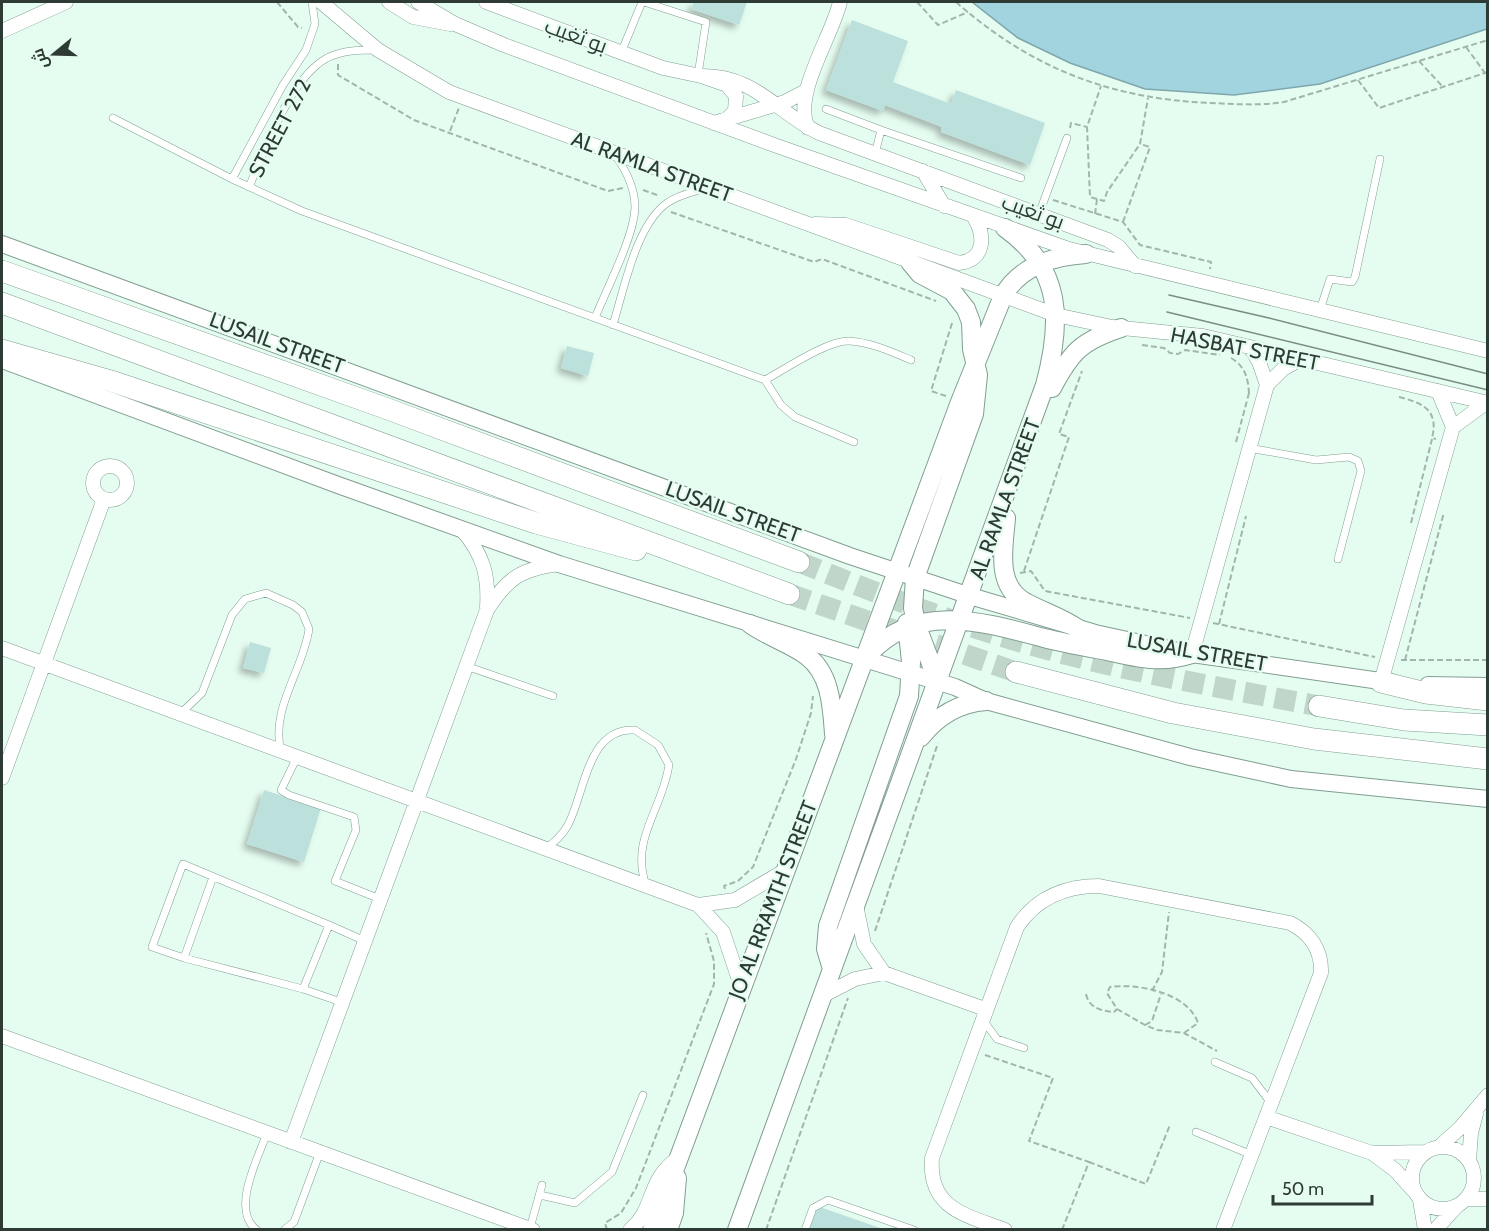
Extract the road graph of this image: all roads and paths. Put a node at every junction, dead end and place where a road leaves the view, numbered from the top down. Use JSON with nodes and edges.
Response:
{"nodes":[{"id":1,"x":66,"y":2,"type":"edge"},
{"id":2,"x":277,"y":2,"type":"edge"},
{"id":3,"x":312,"y":2,"type":"edge"},
{"id":4,"x":321,"y":2,"type":"edge"},
{"id":5,"x":390,"y":2,"type":"edge"},
{"id":6,"x":418,"y":2,"type":"edge"},
{"id":7,"x":486,"y":2,"type":"edge"},
{"id":8,"x":643,"y":2,"type":"edge"},
{"id":9,"x":840,"y":2,"type":"edge"},
{"id":10,"x":917,"y":2,"type":"edge"},
{"id":11,"x":956,"y":2,"type":"edge"},
{"id":12,"x":968,"y":12,"type":"junction"},
{"id":13,"x":456,"y":24,"type":"junction"},
{"id":14,"x":2,"y":31,"type":"edge"},
{"id":15,"x":313,"y":32,"type":"junction"},
{"id":16,"x":1488,"y":40,"type":"edge"},
{"id":17,"x":1466,"y":47,"type":"junction"},
{"id":18,"x":378,"y":50,"type":"junction"},
{"id":19,"x":621,"y":53,"type":"junction"},
{"id":20,"x":1419,"y":61,"type":"junction"},
{"id":21,"x":1486,"y":72,"type":"edge"},
{"id":22,"x":700,"y":76,"type":"junction"},
{"id":23,"x":1358,"y":80,"type":"junction"},
{"id":24,"x":1101,"y":86,"type":"junction"},
{"id":25,"x":1443,"y":87,"type":"junction"},
{"id":26,"x":806,"y":91,"type":"junction"},
{"id":27,"x":463,"y":98,"type":"junction"},
{"id":28,"x":1148,"y":98,"type":"junction"},
{"id":29,"x":778,"y":104,"type":"junction"},
{"id":30,"x":826,"y":109,"type":"dead end"},
{"id":31,"x":114,"y":118,"type":"dead end"},
{"id":32,"x":721,"y":121,"type":"junction"},
{"id":33,"x":1087,"y":127,"type":"junction"},
{"id":34,"x":808,"y":128,"type":"junction"},
{"id":35,"x":450,"y":130,"type":"dead end"},
{"id":36,"x":881,"y":130,"type":"junction"},
{"id":37,"x":1067,"y":138,"type":"joint"},
{"id":38,"x":1140,"y":144,"type":"junction"},
{"id":39,"x":614,"y":153,"type":"junction"},
{"id":40,"x":875,"y":154,"type":"junction"},
{"id":41,"x":1380,"y":159,"type":"dead end"},
{"id":42,"x":923,"y":171,"type":"junction"},
{"id":43,"x":1021,"y":178,"type":"dead end"},
{"id":44,"x":232,"y":179,"type":"junction"},
{"id":45,"x":249,"y":187,"type":"junction"},
{"id":46,"x":707,"y":188,"type":"junction"},
{"id":47,"x":1045,"y":198,"type":"junction"},
{"id":48,"x":1097,"y":199,"type":"junction"},
{"id":49,"x":944,"y":206,"type":"junction"},
{"id":50,"x":1039,"y":214,"type":"junction"},
{"id":51,"x":1095,"y":214,"type":"junction"},
{"id":52,"x":974,"y":217,"type":"junction"},
{"id":53,"x":1122,"y":222,"type":"junction"},
{"id":54,"x":810,"y":225,"type":"junction"},
{"id":55,"x":1005,"y":228,"type":"junction"},
{"id":56,"x":2,"y":244,"type":"edge"},
{"id":57,"x":1086,"y":254,"type":"junction"},
{"id":58,"x":910,"y":262,"type":"junction"},
{"id":59,"x":1040,"y":264,"type":"junction"},
{"id":60,"x":1135,"y":266,"type":"junction"},
{"id":61,"x":2,"y":271,"type":"edge"},
{"id":62,"x":1208,"y":284,"type":"junction"},
{"id":63,"x":1003,"y":296,"type":"junction"},
{"id":64,"x":2,"y":303,"type":"edge"},
{"id":65,"x":1320,"y":310,"type":"junction"},
{"id":66,"x":954,"y":314,"type":"dead end"},
{"id":67,"x":1056,"y":315,"type":"junction"},
{"id":68,"x":595,"y":318,"type":"junction"},
{"id":69,"x":613,"y":325,"type":"junction"},
{"id":70,"x":1121,"y":328,"type":"junction"},
{"id":71,"x":1250,"y":347,"type":"junction"},
{"id":72,"x":2,"y":350,"type":"edge"},
{"id":73,"x":1488,"y":351,"type":"edge"},
{"id":74,"x":1301,"y":359,"type":"junction"},
{"id":75,"x":2,"y":360,"type":"edge"},
{"id":76,"x":911,"y":360,"type":"dead end"},
{"id":77,"x":976,"y":362,"type":"junction"},
{"id":78,"x":1084,"y":363,"type":"dead end"},
{"id":79,"x":765,"y":380,"type":"junction"},
{"id":80,"x":1267,"y":385,"type":"junction"},
{"id":81,"x":1438,"y":391,"type":"junction"},
{"id":82,"x":960,"y":402,"type":"junction"},
{"id":83,"x":1487,"y":403,"type":"edge"},
{"id":84,"x":1038,"y":406,"type":"junction"},
{"id":85,"x":1453,"y":427,"type":"junction"},
{"id":86,"x":854,"y":442,"type":"dead end"},
{"id":87,"x":1250,"y":448,"type":"junction"},
{"id":88,"x":104,"y":499,"type":"dead end"},
{"id":89,"x":1004,"y":503,"type":"junction"},
{"id":90,"x":1445,"y":507,"type":"dead end"},
{"id":91,"x":462,"y":530,"type":"junction"},
{"id":92,"x":675,"y":553,"type":"junction"},
{"id":93,"x":1338,"y":559,"type":"dead end"},
{"id":94,"x":799,"y":562,"type":"tunnel mouth"},
{"id":95,"x":559,"y":564,"type":"junction"},
{"id":96,"x":897,"y":572,"type":"junction"},
{"id":97,"x":1024,"y":572,"type":"junction"},
{"id":98,"x":1006,"y":576,"type":"junction"},
{"id":99,"x":915,"y":578,"type":"junction"},
{"id":100,"x":789,"y":594,"type":"tunnel mouth"},
{"id":101,"x":970,"y":596,"type":"junction"},
{"id":102,"x":487,"y":609,"type":"junction"},
{"id":103,"x":961,"y":620,"type":"junction"},
{"id":104,"x":1202,"y":621,"type":"junction"},
{"id":105,"x":750,"y":624,"type":"junction"},
{"id":106,"x":912,"y":625,"type":"junction"},
{"id":107,"x":1077,"y":628,"type":"junction"},
{"id":108,"x":2,"y":648,"type":"edge"},
{"id":109,"x":1192,"y":654,"type":"junction"},
{"id":110,"x":864,"y":659,"type":"junction"},
{"id":111,"x":1388,"y":659,"type":"junction"},
{"id":112,"x":1405,"y":660,"type":"junction"},
{"id":113,"x":1488,"y":660,"type":"edge"},
{"id":114,"x":43,"y":664,"type":"junction"},
{"id":115,"x":466,"y":666,"type":"junction"},
{"id":116,"x":1016,"y":672,"type":"tunnel mouth"},
{"id":117,"x":911,"y":674,"type":"junction"},
{"id":118,"x":938,"y":682,"type":"junction"},
{"id":119,"x":1381,"y":682,"type":"junction"},
{"id":120,"x":1488,"y":686,"type":"edge"},
{"id":121,"x":812,"y":691,"type":"dead end"},
{"id":122,"x":553,"y":696,"type":"dead end"},
{"id":123,"x":1488,"y":700,"type":"edge"},
{"id":124,"x":986,"y":701,"type":"junction"},
{"id":125,"x":1319,"y":706,"type":"tunnel mouth"},
{"id":126,"x":180,"y":714,"type":"junction"},
{"id":127,"x":1488,"y":725,"type":"edge"},
{"id":128,"x":834,"y":738,"type":"junction"},
{"id":129,"x":915,"y":745,"type":"junction"},
{"id":130,"x":281,"y":752,"type":"junction"},
{"id":131,"x":297,"y":757,"type":"junction"},
{"id":132,"x":1482,"y":759,"type":"edge"},
{"id":133,"x":2,"y":778,"type":"edge"},
{"id":134,"x":1484,"y":800,"type":"edge"},
{"id":135,"x":416,"y":801,"type":"junction"},
{"id":136,"x":545,"y":849,"type":"junction"},
{"id":137,"x":784,"y":871,"type":"junction"},
{"id":138,"x":213,"y":877,"type":"junction"},
{"id":139,"x":646,"y":886,"type":"junction"},
{"id":140,"x":724,"y":886,"type":"dead end"},
{"id":141,"x":380,"y":900,"type":"junction"},
{"id":142,"x":1171,"y":900,"type":"junction"},
{"id":143,"x":856,"y":903,"type":"junction"},
{"id":144,"x":698,"y":905,"type":"junction"},
{"id":145,"x":329,"y":925,"type":"junction"},
{"id":146,"x":704,"y":934,"type":"dead end"},
{"id":147,"x":365,"y":941,"type":"junction"},
{"id":148,"x":184,"y":958,"type":"junction"},
{"id":149,"x":832,"y":969,"type":"junction"},
{"id":150,"x":884,"y":973,"type":"junction"},
{"id":151,"x":741,"y":986,"type":"junction"},
{"id":152,"x":303,"y":989,"type":"junction"},
{"id":153,"x":1152,"y":991,"type":"junction"},
{"id":154,"x":1086,"y":994,"type":"dead end"},
{"id":155,"x":1162,"y":994,"type":"junction"},
{"id":156,"x":822,"y":996,"type":"junction"},
{"id":157,"x":341,"y":1002,"type":"junction"},
{"id":158,"x":1118,"y":1009,"type":"junction"},
{"id":159,"x":983,"y":1014,"type":"junction"},
{"id":160,"x":1145,"y":1025,"type":"junction"},
{"id":161,"x":1184,"y":1033,"type":"junction"},
{"id":162,"x":2,"y":1036,"type":"edge"},
{"id":163,"x":1024,"y":1048,"type":"dead end"},
{"id":164,"x":970,"y":1049,"type":"junction"},
{"id":165,"x":1215,"y":1062,"type":"joint"},
{"id":166,"x":643,"y":1095,"type":"dead end"},
{"id":167,"x":1483,"y":1101,"type":"edge"},
{"id":168,"x":1271,"y":1103,"type":"junction"},
{"id":169,"x":1266,"y":1117,"type":"junction"},
{"id":170,"x":1170,"y":1125,"type":"dead end"},
{"id":171,"x":1196,"y":1132,"type":"dead end"},
{"id":172,"x":267,"y":1133,"type":"junction"},
{"id":173,"x":291,"y":1142,"type":"junction"},
{"id":174,"x":1439,"y":1147,"type":"junction"},
{"id":175,"x":320,"y":1152,"type":"junction"},
{"id":176,"x":1425,"y":1152,"type":"junction"},
{"id":177,"x":1372,"y":1153,"type":"junction"},
{"id":178,"x":1252,"y":1155,"type":"junction"},
{"id":179,"x":678,"y":1158,"type":"junction"},
{"id":180,"x":1089,"y":1162,"type":"junction"},
{"id":181,"x":1471,"y":1167,"type":"junction"},
{"id":182,"x":542,"y":1185,"type":"dead end"},
{"id":183,"x":1488,"y":1187,"type":"edge"},
{"id":184,"x":540,"y":1195,"type":"junction"},
{"id":185,"x":1417,"y":1196,"type":"junction"},
{"id":186,"x":1488,"y":1199,"type":"edge"},
{"id":187,"x":1462,"y":1203,"type":"junction"},
{"id":188,"x":976,"y":1225,"type":"edge"},
{"id":189,"x":532,"y":1229,"type":"edge"},
{"id":190,"x":738,"y":1229,"type":"edge"},
{"id":191,"x":257,"y":1230,"type":"edge"},
{"id":192,"x":284,"y":1230,"type":"edge"},
{"id":193,"x":607,"y":1230,"type":"edge"},
{"id":194,"x":630,"y":1230,"type":"edge"},
{"id":195,"x":652,"y":1230,"type":"edge"},
{"id":196,"x":668,"y":1230,"type":"edge"},
{"id":197,"x":805,"y":1230,"type":"edge"},
{"id":198,"x":914,"y":1230,"type":"edge"},
{"id":199,"x":1005,"y":1230,"type":"edge"},
{"id":200,"x":1062,"y":1230,"type":"edge"},
{"id":201,"x":1224,"y":1230,"type":"edge"},
{"id":202,"x":1425,"y":1230,"type":"edge"},
{"id":203,"x":1436,"y":1230,"type":"edge"}],
"edges":[{"from":1,"to":14,"type":"street"},
{"from":2,"to":15,"type":"path"},
{"from":3,"to":15,"type":"lane","name":"STREET 272"},
{"from":4,"to":18,"type":"street","name":"AL RAMLA STREET"},
{"from":5,"to":13,"type":"street"},
{"from":6,"to":13,"type":"street","name":"AL RAMLA STREET"},
{"from":7,"to":19,"type":"street","name":"بو ثغيب"},
{"from":8,"to":19,"type":"lane"},
{"from":8,"to":22,"type":"lane"},
{"from":9,"to":26,"type":"street"},
{"from":10,"to":12,"type":"path"},
{"from":11,"to":12,"type":"path"},
{"from":12,"to":24,"type":"path"},
{"from":13,"to":32,"type":"street","name":"AL RAMLA STREET"},
{"from":15,"to":44,"type":"lane","name":"STREET 272"},
{"from":16,"to":17,"type":"path"},
{"from":17,"to":20,"type":"path"},
{"from":17,"to":21,"type":"path"},
{"from":18,"to":27,"type":"street","name":"AL RAMLA STREET"},
{"from":18,"to":45,"type":"lane","name":"STREET 272"},
{"from":19,"to":22,"type":"street","name":"بو ثغيب"},
{"from":20,"to":23,"type":"path"},
{"from":20,"to":25,"type":"path"},
{"from":21,"to":25,"type":"path"},
{"from":22,"to":29,"type":"street","name":"بو ثغيب"},
{"from":22,"to":32,"type":"street","name":"بو ثغيب"},
{"from":23,"to":25,"type":"path"},
{"from":23,"to":28,"type":"path"},
{"from":24,"to":28,"type":"path"},
{"from":24,"to":33,"type":"path"},
{"from":26,"to":29,"type":"street"},
{"from":26,"to":34,"type":"street"},
{"from":27,"to":35,"type":"path"},
{"from":27,"to":39,"type":"street","name":"AL RAMLA STREET"},
{"from":28,"to":38,"type":"path"},
{"from":29,"to":32,"type":"street"},
{"from":29,"to":34,"type":"street","name":"بو ثغيب"},
{"from":30,"to":36,"type":"lane"},
{"from":31,"to":44,"type":"lane"},
{"from":32,"to":49,"type":"street","name":"AL RAMLA STREET"},
{"from":33,"to":37,"type":"path"},
{"from":33,"to":48,"type":"path"},
{"from":34,"to":40,"type":"street","name":"بو ثغيب"},
{"from":36,"to":40,"type":"lane"},
{"from":36,"to":43,"type":"lane"},
{"from":37,"to":47,"type":"lane"},
{"from":38,"to":48,"type":"path"},
{"from":38,"to":53,"type":"path"},
{"from":39,"to":46,"type":"street","name":"AL RAMLA STREET"},
{"from":39,"to":68,"type":"lane"},
{"from":40,"to":42,"type":"street","name":"بو ثغيب"},
{"from":41,"to":65,"type":"lane"},
{"from":42,"to":49,"type":"street"},
{"from":42,"to":50,"type":"street","name":"بو ثغيب"},
{"from":44,"to":45,"type":"lane"},
{"from":45,"to":68,"type":"lane"},
{"from":46,"to":54,"type":"street","name":"AL RAMLA STREET"},
{"from":46,"to":69,"type":"lane"},
{"from":47,"to":50,"type":"lane"},
{"from":47,"to":51,"type":"path"},
{"from":48,"to":51,"type":"path"},
{"from":49,"to":52,"type":"street","name":"AL RAMLA STREET"},
{"from":50,"to":60,"type":"street","name":"بو ثغيب"},
{"from":51,"to":53,"type":"path"},
{"from":52,"to":54,"type":"street","name":"بو ثغيب"},
{"from":52,"to":55,"type":"street","name":"AL RAMLA STREET"},
{"from":53,"to":62,"type":"path"},
{"from":54,"to":58,"type":"street","name":"AL RAMLA STREET"},
{"from":55,"to":57,"type":"street","name":"AL RAMLA STREET"},
{"from":55,"to":59,"type":"main road","name":"AL RAMLA STREET"},
{"from":56,"to":96,"type":"street","name":"LUSAIL STREET"},
{"from":57,"to":59,"type":"main road"},
{"from":57,"to":60,"type":"street"},
{"from":58,"to":63,"type":"street","name":"AL RAMLA STREET"},
{"from":58,"to":77,"type":"main road"},
{"from":59,"to":63,"type":"main road"},
{"from":59,"to":67,"type":"main road","name":"AL RAMLA STREET"},
{"from":60,"to":62,"type":"street"},
{"from":61,"to":94,"type":"highway","name":"LUSAIL STREET"},
{"from":62,"to":65,"type":"street"},
{"from":63,"to":67,"type":"street","name":"HASBAT STREET"},
{"from":63,"to":77,"type":"main road"},
{"from":64,"to":92,"type":"highway"},
{"from":65,"to":73,"type":"street"},
{"from":66,"to":82,"type":"path"},
{"from":67,"to":70,"type":"street","name":"HASBAT STREET"},
{"from":67,"to":84,"type":"main road","name":"AL RAMLA STREET"},
{"from":68,"to":69,"type":"lane"},
{"from":69,"to":79,"type":"lane"},
{"from":70,"to":71,"type":"street","name":"HASBAT STREET"},
{"from":70,"to":84,"type":"main road"},
{"from":71,"to":74,"type":"street","name":"HASBAT STREET"},
{"from":71,"to":80,"type":"street"},
{"from":72,"to":92,"type":"highway"},
{"from":74,"to":80,"type":"street"},
{"from":74,"to":81,"type":"street","name":"HASBAT STREET"},
{"from":75,"to":91,"type":"street"},
{"from":76,"to":79,"type":"lane"},
{"from":77,"to":82,"type":"main road"},
{"from":77,"to":99,"type":"main road"},
{"from":78,"to":97,"type":"path"},
{"from":79,"to":86,"type":"lane"},
{"from":80,"to":87,"type":"street"},
{"from":81,"to":83,"type":"street","name":"HASBAT STREET"},
{"from":81,"to":85,"type":"street"},
{"from":82,"to":96,"type":"main road"},
{"from":83,"to":85,"type":"street"},
{"from":84,"to":89,"type":"main road","name":"AL RAMLA STREET"},
{"from":85,"to":111,"type":"street"},
{"from":87,"to":93,"type":"lane"},
{"from":87,"to":104,"type":"street"},
{"from":88,"to":114,"type":"street"},
{"from":89,"to":98,"type":"main road"},
{"from":89,"to":101,"type":"main road","name":"AL RAMLA STREET"},
{"from":90,"to":112,"type":"path"},
{"from":91,"to":95,"type":"street"},
{"from":91,"to":102,"type":"street"},
{"from":92,"to":100,"type":"highway"},
{"from":95,"to":102,"type":"street"},
{"from":95,"to":105,"type":"street"},
{"from":96,"to":99,"type":"street","name":"LUSAIL STREET"},
{"from":96,"to":106,"type":"main road"},
{"from":96,"to":110,"type":"main road","name":"JO AL RRAMTH STREET"},
{"from":97,"to":98,"type":"path"},
{"from":97,"to":104,"type":"path"},
{"from":98,"to":107,"type":"main road"},
{"from":99,"to":101,"type":"street","name":"LUSAIL STREET"},
{"from":99,"to":106,"type":"main road"},
{"from":101,"to":103,"type":"main road"},
{"from":101,"to":107,"type":"street","name":"LUSAIL STREET"},
{"from":102,"to":115,"type":"street"},
{"from":103,"to":106,"type":"main road"},
{"from":103,"to":109,"type":"main road"},
{"from":103,"to":118,"type":"main road"},
{"from":104,"to":109,"type":"street"},
{"from":104,"to":111,"type":"path"},
{"from":105,"to":110,"type":"street"},
{"from":105,"to":128,"type":"main road"},
{"from":106,"to":110,"type":"main road"},
{"from":106,"to":117,"type":"main road"},
{"from":106,"to":118,"type":"main road"},
{"from":107,"to":109,"type":"street","name":"LUSAIL STREET"},
{"from":108,"to":114,"type":"street"},
{"from":109,"to":119,"type":"street","name":"LUSAIL STREET"},
{"from":110,"to":117,"type":"street"},
{"from":110,"to":128,"type":"main road","name":"JO AL RRAMTH STREET"},
{"from":111,"to":112,"type":"path"},
{"from":111,"to":119,"type":"street"},
{"from":112,"to":113,"type":"path"},
{"from":114,"to":126,"type":"street"},
{"from":114,"to":133,"type":"street"},
{"from":115,"to":122,"type":"lane"},
{"from":115,"to":135,"type":"street"},
{"from":116,"to":132,"type":"highway"},
{"from":117,"to":118,"type":"street"},
{"from":117,"to":149,"type":"main road"},
{"from":118,"to":124,"type":"street"},
{"from":118,"to":129,"type":"main road"},
{"from":119,"to":120,"type":"street","name":"LUSAIL STREET"},
{"from":119,"to":123,"type":"highway"},
{"from":121,"to":140,"type":"path"},
{"from":124,"to":129,"type":"main road"},
{"from":124,"to":134,"type":"street"},
{"from":125,"to":127,"type":"highway"},
{"from":126,"to":130,"type":"street"},
{"from":126,"to":130,"type":"lane"},
{"from":128,"to":137,"type":"main road","name":"JO AL RRAMTH STREET"},
{"from":129,"to":143,"type":"main road"},
{"from":130,"to":131,"type":"street"},
{"from":131,"to":135,"type":"street"},
{"from":131,"to":141,"type":"lane"},
{"from":135,"to":136,"type":"street"},
{"from":135,"to":141,"type":"street"},
{"from":136,"to":139,"type":"street"},
{"from":136,"to":139,"type":"lane"},
{"from":137,"to":144,"type":"street"},
{"from":137,"to":151,"type":"main road","name":"JO AL RRAMTH STREET"},
{"from":138,"to":145,"type":"lane"},
{"from":138,"to":148,"type":"lane"},
{"from":138,"to":148,"type":"lane"},
{"from":139,"to":144,"type":"street"},
{"from":141,"to":147,"type":"street"},
{"from":142,"to":153,"type":"path"},
{"from":142,"to":159,"type":"street"},
{"from":142,"to":168,"type":"street"},
{"from":143,"to":149,"type":"main road"},
{"from":143,"to":150,"type":"street"},
{"from":144,"to":151,"type":"street"},
{"from":145,"to":147,"type":"lane"},
{"from":145,"to":152,"type":"lane"},
{"from":146,"to":193,"type":"path"},
{"from":147,"to":157,"type":"street"},
{"from":148,"to":152,"type":"lane"},
{"from":149,"to":156,"type":"main road"},
{"from":150,"to":156,"type":"street"},
{"from":150,"to":159,"type":"street"},
{"from":151,"to":179,"type":"main road","name":"JO AL RRAMTH STREET"},
{"from":152,"to":157,"type":"lane"},
{"from":153,"to":155,"type":"path"},
{"from":153,"to":158,"type":"path"},
{"from":154,"to":158,"type":"path"},
{"from":155,"to":160,"type":"path"},
{"from":155,"to":161,"type":"path"},
{"from":156,"to":190,"type":"main road"},
{"from":157,"to":173,"type":"street"},
{"from":158,"to":160,"type":"path"},
{"from":159,"to":163,"type":"lane"},
{"from":159,"to":164,"type":"street"},
{"from":160,"to":161,"type":"path"},
{"from":161,"to":165,"type":"path"},
{"from":162,"to":172,"type":"street"},
{"from":164,"to":180,"type":"path"},
{"from":164,"to":188,"type":"street"},
{"from":165,"to":168,"type":"lane"},
{"from":166,"to":184,"type":"lane"},
{"from":167,"to":174,"type":"street"},
{"from":167,"to":181,"type":"street"},
{"from":168,"to":169,"type":"street"},
{"from":169,"to":177,"type":"street"},
{"from":169,"to":178,"type":"street"},
{"from":170,"to":180,"type":"path"},
{"from":171,"to":178,"type":"lane"},
{"from":172,"to":173,"type":"street"},
{"from":172,"to":191,"type":"lane"},
{"from":173,"to":175,"type":"street"},
{"from":174,"to":176,"type":"street"},
{"from":174,"to":181,"type":"street"},
{"from":175,"to":189,"type":"street"},
{"from":175,"to":192,"type":"lane"},
{"from":176,"to":177,"type":"street"},
{"from":176,"to":185,"type":"street"},
{"from":177,"to":185,"type":"street"},
{"from":178,"to":201,"type":"street"},
{"from":179,"to":194,"type":"street"},
{"from":179,"to":195,"type":"main road","name":"JO AL RRAMTH STREET"},
{"from":179,"to":196,"type":"main road"},
{"from":180,"to":200,"type":"path"},
{"from":181,"to":183,"type":"street"},
{"from":181,"to":187,"type":"street"},
{"from":182,"to":184,"type":"lane"},
{"from":184,"to":189,"type":"lane"},
{"from":185,"to":187,"type":"street"},
{"from":185,"to":202,"type":"street"},
{"from":186,"to":187,"type":"street"},
{"from":187,"to":203,"type":"street"},
{"from":188,"to":199,"type":"street"},
{"from":197,"to":198,"type":"lane"}]}
